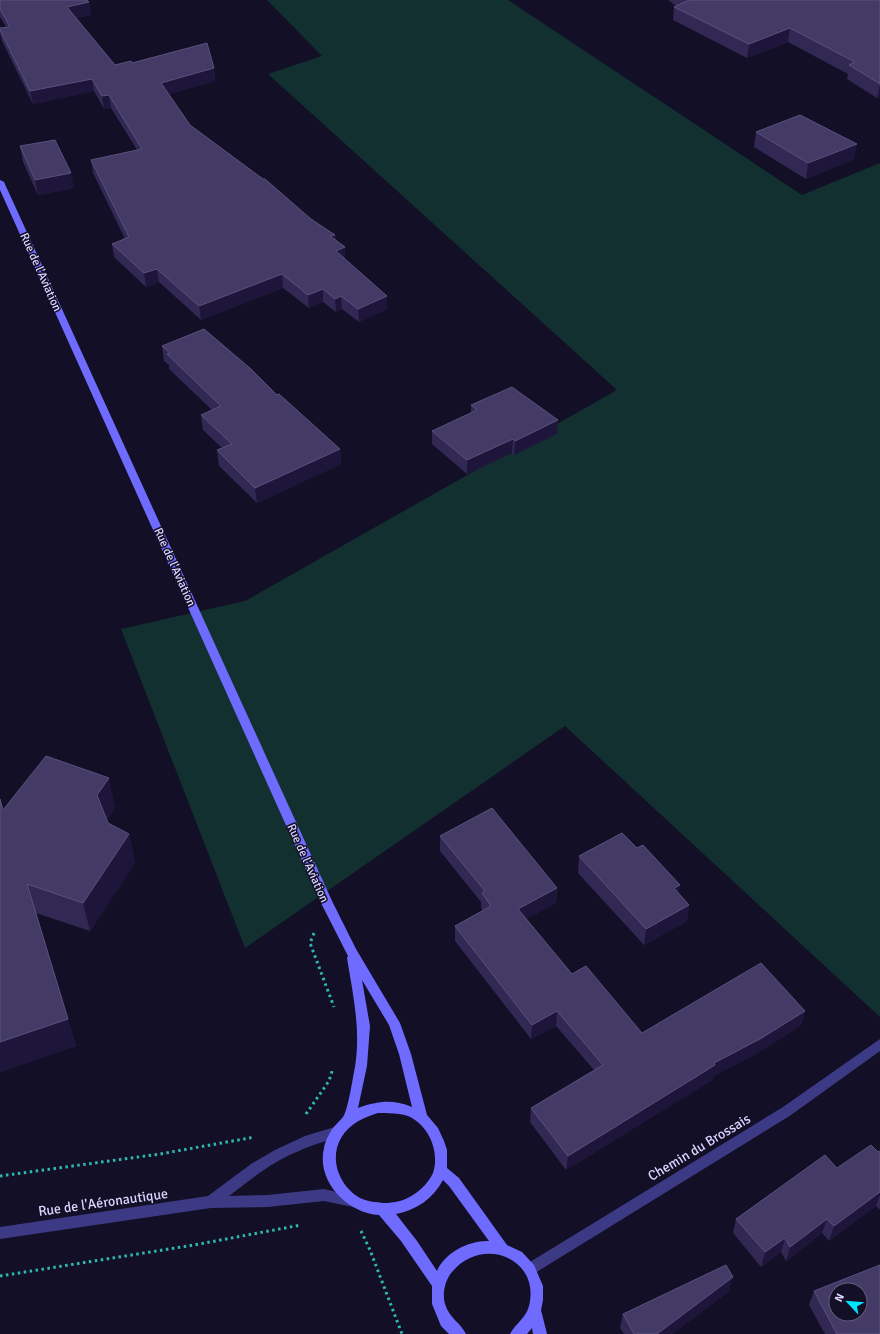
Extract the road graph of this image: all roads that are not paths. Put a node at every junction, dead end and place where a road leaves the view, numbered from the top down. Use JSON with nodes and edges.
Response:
{"nodes":[{"id":1,"x":0,"y":182,"type":"edge"},
{"id":2,"x":352,"y":952,"type":"junction"},
{"id":3,"x":880,"y":1044,"type":"edge"},
{"id":4,"x":422,"y":1118,"type":"junction"},
{"id":5,"x":350,"y":1119,"type":"junction"},
{"id":6,"x":338,"y":1132,"type":"junction"},
{"id":7,"x":440,"y":1170,"type":"junction"},
{"id":8,"x":353,"y":1201,"type":"junction"},
{"id":9,"x":211,"y":1202,"type":"junction"},
{"id":10,"x":383,"y":1210,"type":"junction"},
{"id":11,"x":0,"y":1233,"type":"edge"},
{"id":12,"x":502,"y":1248,"type":"junction"},
{"id":13,"x":530,"y":1269,"type":"junction"},
{"id":14,"x":438,"y":1284,"type":"junction"},
{"id":15,"x":535,"y":1312,"type":"junction"},
{"id":16,"x":460,"y":1334,"type":"edge"},
{"id":17,"x":517,"y":1334,"type":"edge"},
{"id":18,"x":540,"y":1334,"type":"edge"}],
"edges":[{"from":1,"to":2,"type":"street","name":"Rue de l'Aviation"},
{"from":2,"to":4,"type":"street","name":"Rue de l'Aviation"},
{"from":2,"to":5,"type":"street","name":"Rue de l'Aviation"},
{"from":3,"to":13,"type":"street","name":"Chemin du Brossais"},
{"from":4,"to":5,"type":"street"},
{"from":4,"to":7,"type":"street"},
{"from":5,"to":6,"type":"street"},
{"from":6,"to":8,"type":"street"},
{"from":6,"to":9,"type":"street","name":"Rue de l'Aéronautique"},
{"from":7,"to":10,"type":"street"},
{"from":7,"to":12,"type":"street"},
{"from":8,"to":9,"type":"street","name":"Rue de l'Aéronautique"},
{"from":8,"to":10,"type":"street"},
{"from":9,"to":11,"type":"street","name":"Rue de l'Aéronautique"},
{"from":10,"to":14,"type":"street"},
{"from":12,"to":13,"type":"street"},
{"from":12,"to":14,"type":"street"},
{"from":13,"to":15,"type":"street"},
{"from":14,"to":16,"type":"street"},
{"from":15,"to":17,"type":"street"},
{"from":15,"to":18,"type":"street"}]}
